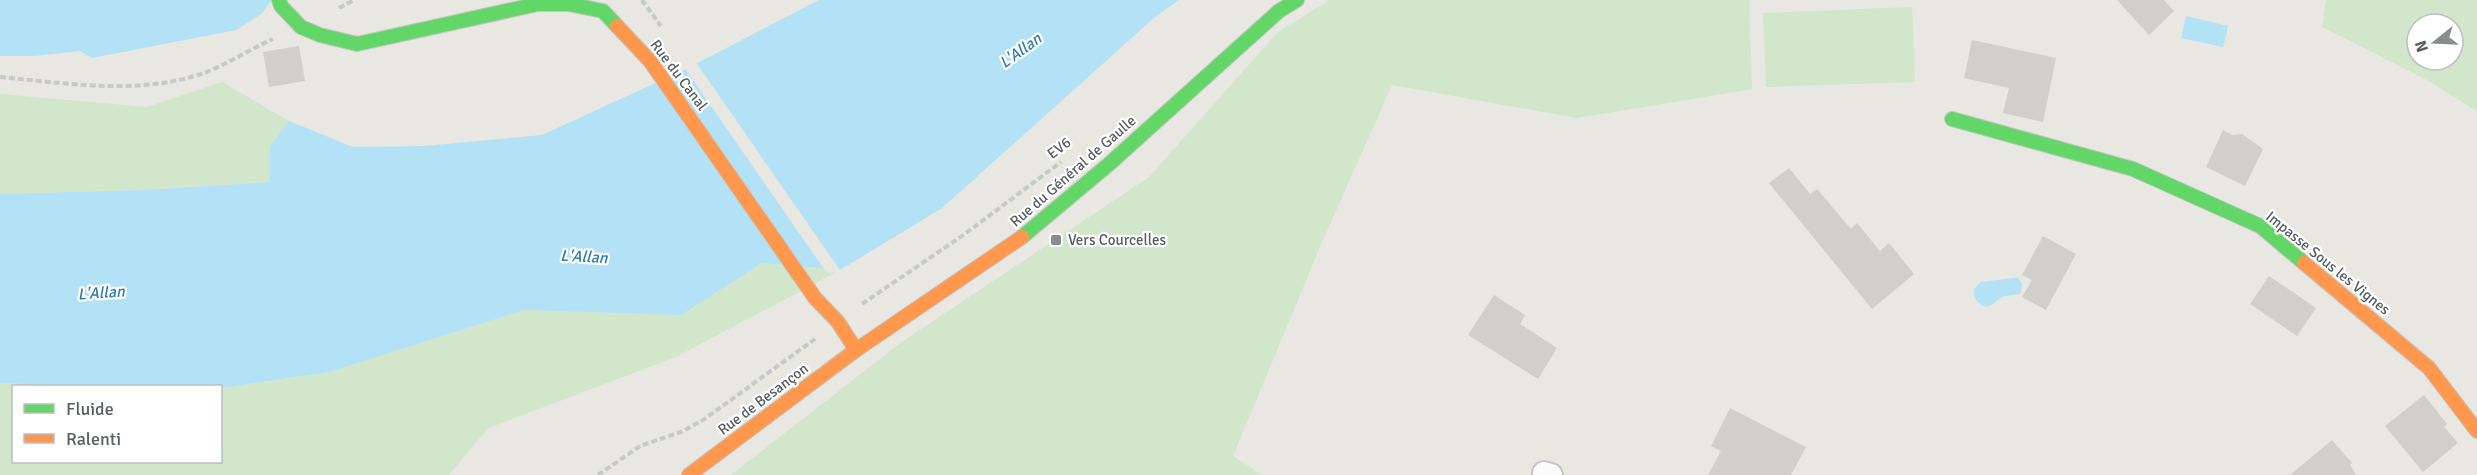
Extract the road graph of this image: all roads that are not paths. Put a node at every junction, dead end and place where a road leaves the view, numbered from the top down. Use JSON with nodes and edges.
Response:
{"nodes":[{"id":1,"x":1297,"y":0,"type":"edge"},
{"id":2,"x":280,"y":3,"type":"edge"},
{"id":3,"x":1952,"y":119,"type":"dead end"},
{"id":4,"x":856,"y":350,"type":"junction"},
{"id":5,"x":2477,"y":431,"type":"edge"},
{"id":6,"x":688,"y":475,"type":"edge"}],
"edges":[{"from":1,"to":4,"type":"street","name":"Rue du Général de Gaulle"},
{"from":2,"to":4,"type":"street","name":"Rue du Canal"},
{"from":3,"to":5,"type":"street","name":"Impasse Sous les Vignes"},
{"from":4,"to":6,"type":"street","name":"Rue de Besançon"}]}
